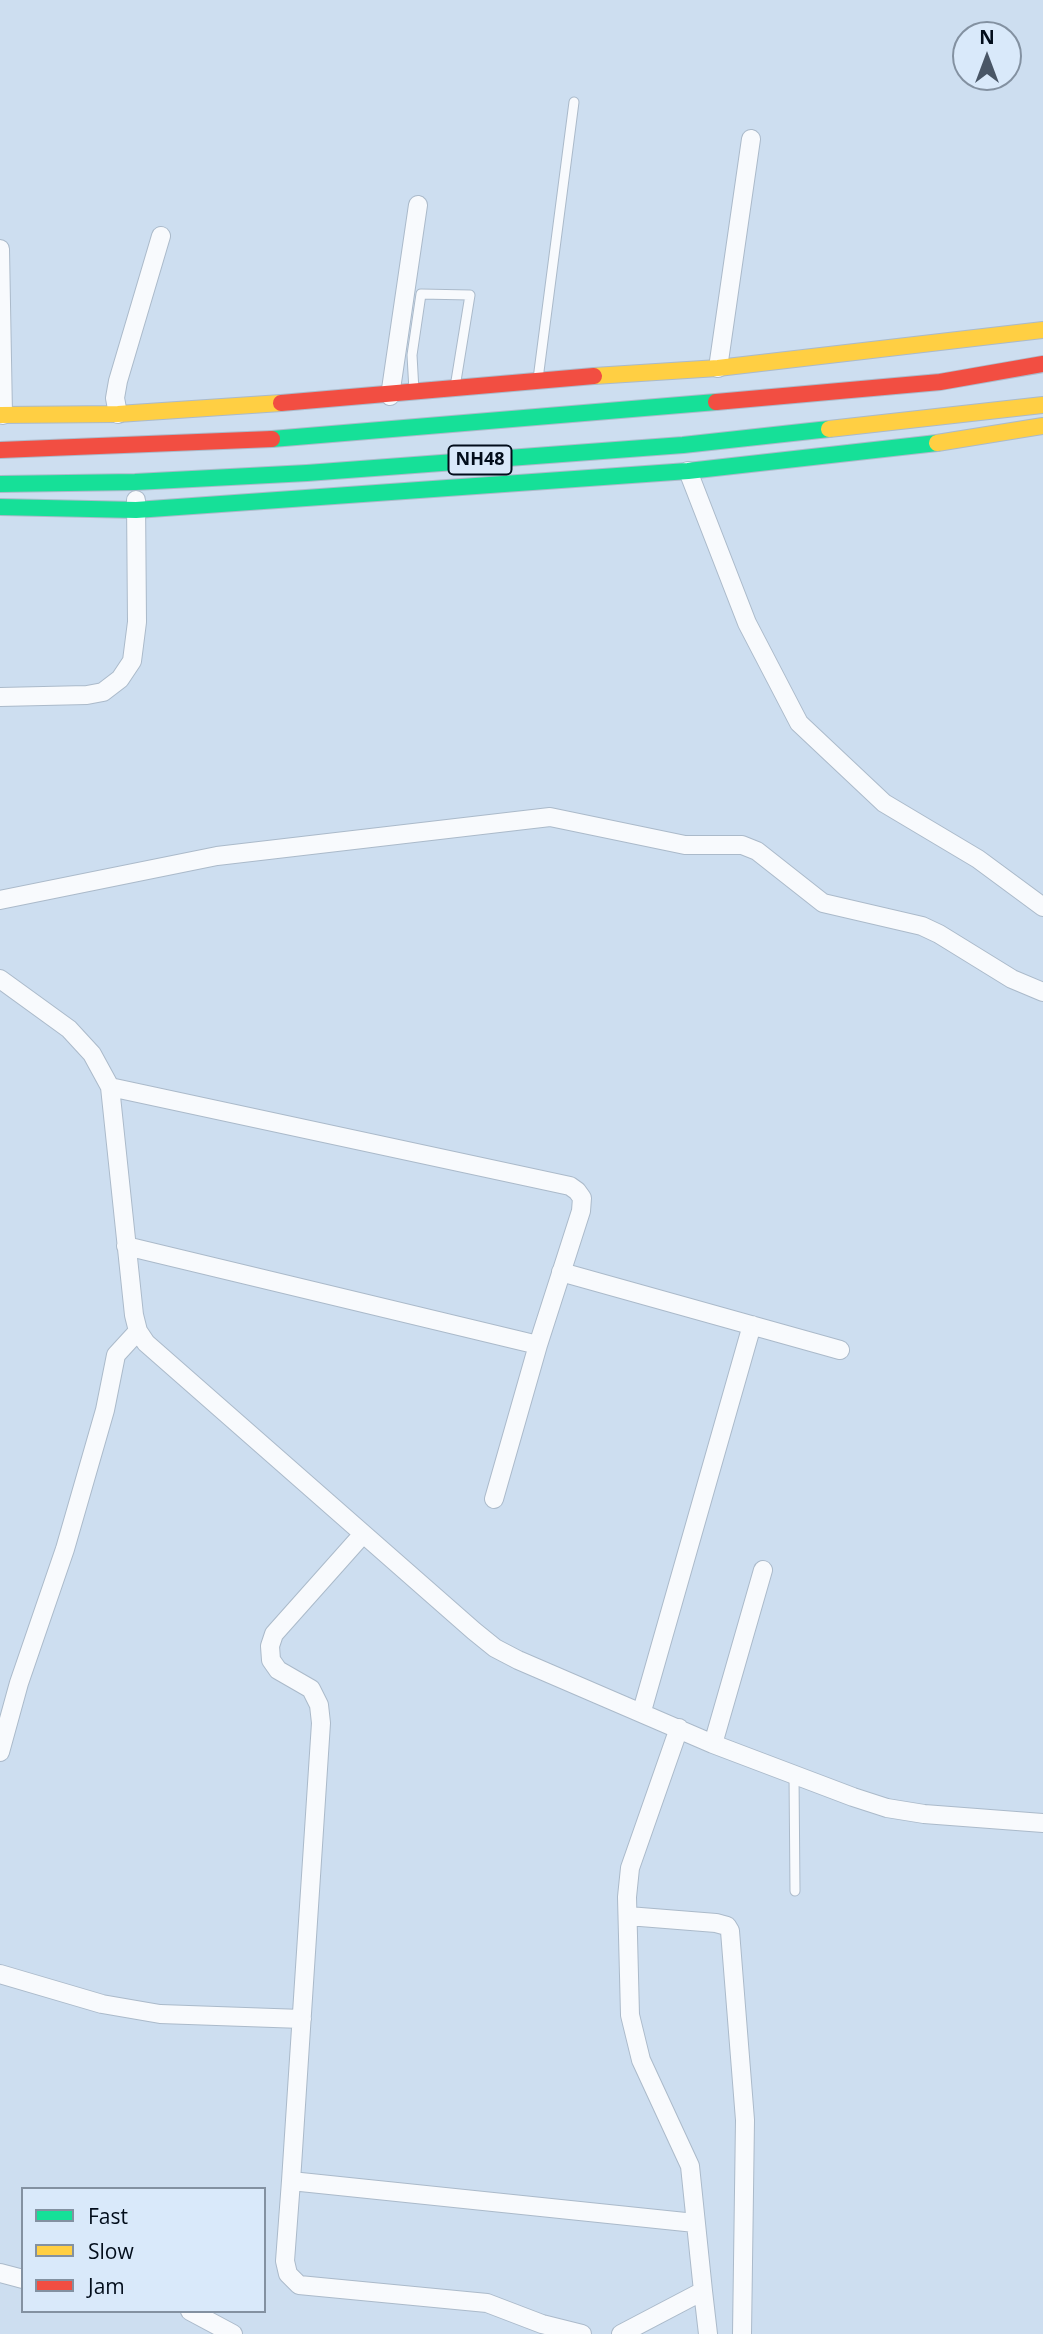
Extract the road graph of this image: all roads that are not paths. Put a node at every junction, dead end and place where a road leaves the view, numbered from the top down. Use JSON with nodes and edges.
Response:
{"nodes":[{"id":1,"x":574,"y":102,"type":"dead end"},
{"id":2,"x":751,"y":139,"type":"dead end"},
{"id":3,"x":418,"y":205,"type":"dead end"},
{"id":4,"x":161,"y":236,"type":"dead end"},
{"id":5,"x":0,"y":249,"type":"edge"},
{"id":6,"x":1043,"y":330,"type":"edge"},
{"id":7,"x":1043,"y":364,"type":"edge"},
{"id":8,"x":718,"y":368,"type":"junction"},
{"id":9,"x":2,"y":377,"type":"edge"},
{"id":10,"x":537,"y":381,"type":"junction"},
{"id":11,"x":455,"y":386,"type":"junction"},
{"id":12,"x":414,"y":393,"type":"junction"},
{"id":13,"x":390,"y":396,"type":"junction"},
{"id":14,"x":1043,"y":405,"type":"edge"},
{"id":15,"x":118,"y":414,"type":"junction"},
{"id":16,"x":1,"y":415,"type":"edge"},
{"id":17,"x":1043,"y":426,"type":"edge"},
{"id":18,"x":0,"y":450,"type":"edge"},
{"id":19,"x":688,"y":471,"type":"junction"},
{"id":20,"x":135,"y":482,"type":"junction"},
{"id":21,"x":0,"y":484,"type":"edge"},
{"id":22,"x":0,"y":507,"type":"edge"},
{"id":23,"x":136,"y":510,"type":"junction"},
{"id":24,"x":0,"y":697,"type":"edge"},
{"id":25,"x":0,"y":900,"type":"edge"},
{"id":26,"x":1043,"y":907,"type":"edge"},
{"id":27,"x":0,"y":979,"type":"edge"},
{"id":28,"x":1043,"y":992,"type":"edge"},
{"id":29,"x":110,"y":1087,"type":"junction"},
{"id":30,"x":126,"y":1246,"type":"junction"},
{"id":31,"x":561,"y":1272,"type":"junction"},
{"id":32,"x":752,"y":1325,"type":"junction"},
{"id":33,"x":138,"y":1331,"type":"junction"},
{"id":34,"x":538,"y":1345,"type":"junction"},
{"id":35,"x":839,"y":1350,"type":"dead end"},
{"id":36,"x":494,"y":1499,"type":"dead end"},
{"id":37,"x":363,"y":1534,"type":"junction"},
{"id":38,"x":763,"y":1570,"type":"dead end"},
{"id":39,"x":642,"y":1711,"type":"junction"},
{"id":40,"x":679,"y":1728,"type":"junction"},
{"id":41,"x":713,"y":1744,"type":"junction"},
{"id":42,"x":0,"y":1752,"type":"edge"},
{"id":43,"x":794,"y":1775,"type":"junction"},
{"id":44,"x":1043,"y":1823,"type":"edge"},
{"id":45,"x":795,"y":1891,"type":"dead end"},
{"id":46,"x":628,"y":1916,"type":"junction"},
{"id":47,"x":0,"y":1974,"type":"edge"},
{"id":48,"x":302,"y":2019,"type":"junction"},
{"id":49,"x":291,"y":2181,"type":"junction"},
{"id":50,"x":695,"y":2223,"type":"junction"},
{"id":51,"x":0,"y":2273,"type":"edge"},
{"id":52,"x":21,"y":2278,"type":"edge"},
{"id":53,"x":703,"y":2291,"type":"junction"},
{"id":54,"x":194,"y":2313,"type":"edge"},
{"id":55,"x":233,"y":2334,"type":"edge"},
{"id":56,"x":582,"y":2334,"type":"edge"},
{"id":57,"x":621,"y":2334,"type":"edge"},
{"id":58,"x":708,"y":2334,"type":"edge"},
{"id":59,"x":742,"y":2334,"type":"edge"}],
"edges":[{"from":1,"to":10,"type":"lane"},
{"from":2,"to":8,"type":"street"},
{"from":3,"to":13,"type":"street"},
{"from":4,"to":15,"type":"street"},
{"from":5,"to":9,"type":"street"},
{"from":6,"to":8,"type":"main road"},
{"from":7,"to":18,"type":"main road","number":"NH48"},
{"from":8,"to":10,"type":"main road"},
{"from":9,"to":16,"type":"street"},
{"from":10,"to":11,"type":"main road"},
{"from":11,"to":12,"type":"main road"},
{"from":11,"to":12,"type":"lane"},
{"from":12,"to":13,"type":"main road"},
{"from":13,"to":15,"type":"main road"},
{"from":14,"to":20,"type":"main road","number":"NH48"},
{"from":15,"to":16,"type":"main road"},
{"from":17,"to":19,"type":"main road"},
{"from":19,"to":23,"type":"main road"},
{"from":19,"to":26,"type":"street"},
{"from":20,"to":21,"type":"main road","number":"NH48"},
{"from":20,"to":23,"type":"street"},
{"from":22,"to":23,"type":"main road"},
{"from":23,"to":24,"type":"street"},
{"from":25,"to":28,"type":"street"},
{"from":27,"to":29,"type":"street"},
{"from":29,"to":30,"type":"street"},
{"from":29,"to":31,"type":"street"},
{"from":30,"to":33,"type":"street"},
{"from":30,"to":34,"type":"street"},
{"from":31,"to":32,"type":"street"},
{"from":31,"to":34,"type":"street"},
{"from":32,"to":35,"type":"street"},
{"from":32,"to":39,"type":"street"},
{"from":33,"to":37,"type":"street"},
{"from":33,"to":42,"type":"street"},
{"from":34,"to":36,"type":"street"},
{"from":37,"to":39,"type":"street"},
{"from":37,"to":48,"type":"street"},
{"from":38,"to":41,"type":"street"},
{"from":39,"to":40,"type":"street"},
{"from":40,"to":41,"type":"street"},
{"from":40,"to":46,"type":"street"},
{"from":41,"to":43,"type":"street"},
{"from":43,"to":44,"type":"street"},
{"from":43,"to":45,"type":"lane"},
{"from":46,"to":50,"type":"street"},
{"from":46,"to":59,"type":"street"},
{"from":47,"to":48,"type":"street"},
{"from":48,"to":49,"type":"street"},
{"from":49,"to":50,"type":"street"},
{"from":49,"to":56,"type":"street"},
{"from":50,"to":53,"type":"street"},
{"from":51,"to":52,"type":"street"},
{"from":53,"to":57,"type":"street"},
{"from":53,"to":58,"type":"street"},
{"from":54,"to":55,"type":"street"}]}
